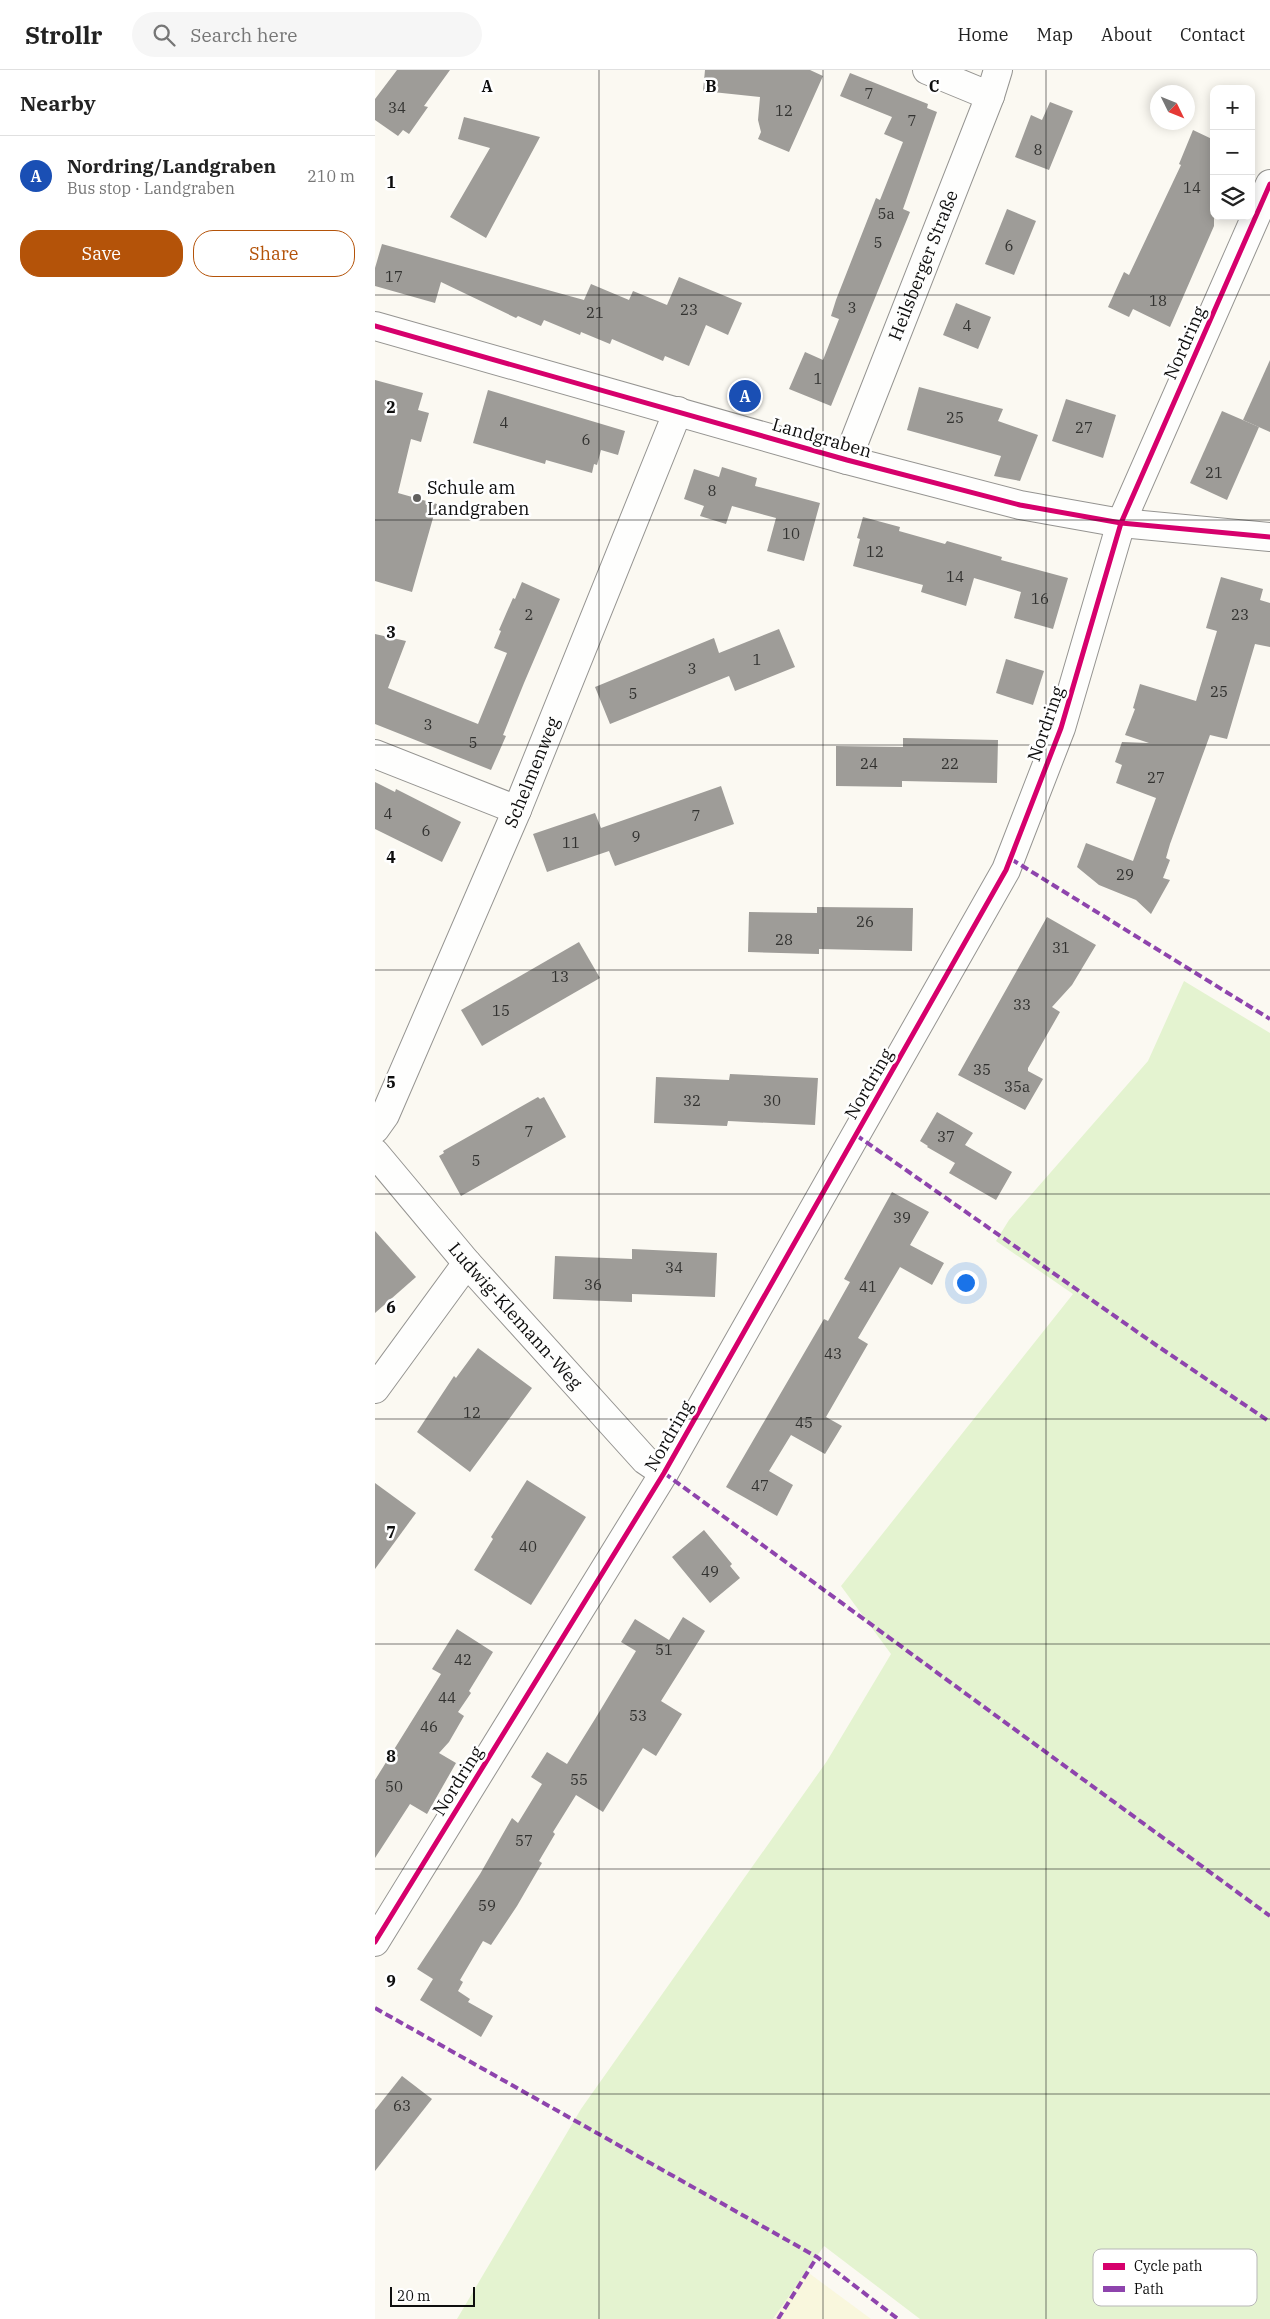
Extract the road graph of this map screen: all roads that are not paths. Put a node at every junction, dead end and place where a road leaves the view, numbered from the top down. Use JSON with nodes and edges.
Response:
{"nodes":[{"id":1,"x":927,"y":70,"type":"edge"},
{"id":2,"x":998,"y":70,"type":"edge"},
{"id":3,"x":990,"y":96,"type":"junction"},
{"id":4,"x":1270,"y":184,"type":"edge"},
{"id":5,"x":375,"y":326,"type":"edge"},
{"id":6,"x":679,"y":411,"type":"junction"},
{"id":7,"x":847,"y":460,"type":"junction"},
{"id":8,"x":1121,"y":524,"type":"junction"},
{"id":9,"x":1270,"y":537,"type":"edge"},
{"id":10,"x":375,"y":754,"type":"edge"},
{"id":11,"x":517,"y":810,"type":"junction"},
{"id":12,"x":375,"y":1129,"type":"edge"},
{"id":13,"x":375,"y":1152,"type":"edge"},
{"id":14,"x":467,"y":1263,"type":"junction"},
{"id":15,"x":375,"y":1389,"type":"edge"},
{"id":16,"x":663,"y":1473,"type":"junction"},
{"id":17,"x":375,"y":1942,"type":"edge"}],
"edges":[{"from":1,"to":3,"type":"street"},
{"from":2,"to":3,"type":"street","name":"Heilsberger Straße"},
{"from":3,"to":7,"type":"street","name":"Heilsberger Straße"},
{"from":4,"to":8,"type":"street","name":"Nordring"},
{"from":5,"to":6,"type":"street","name":"Landgraben"},
{"from":6,"to":7,"type":"street","name":"Landgraben"},
{"from":6,"to":11,"type":"street","name":"Schelmenweg"},
{"from":7,"to":8,"type":"street","name":"Landgraben"},
{"from":8,"to":9,"type":"street","name":"Landgraben"},
{"from":8,"to":16,"type":"street","name":"Nordring"},
{"from":10,"to":11,"type":"street"},
{"from":11,"to":12,"type":"street","name":"Schelmenweg"},
{"from":13,"to":14,"type":"street","name":"Ludwig-Klemann-Weg"},
{"from":14,"to":15,"type":"street"},
{"from":14,"to":16,"type":"street","name":"Ludwig-Klemann-Weg"},
{"from":16,"to":17,"type":"street","name":"Nordring"}]}
